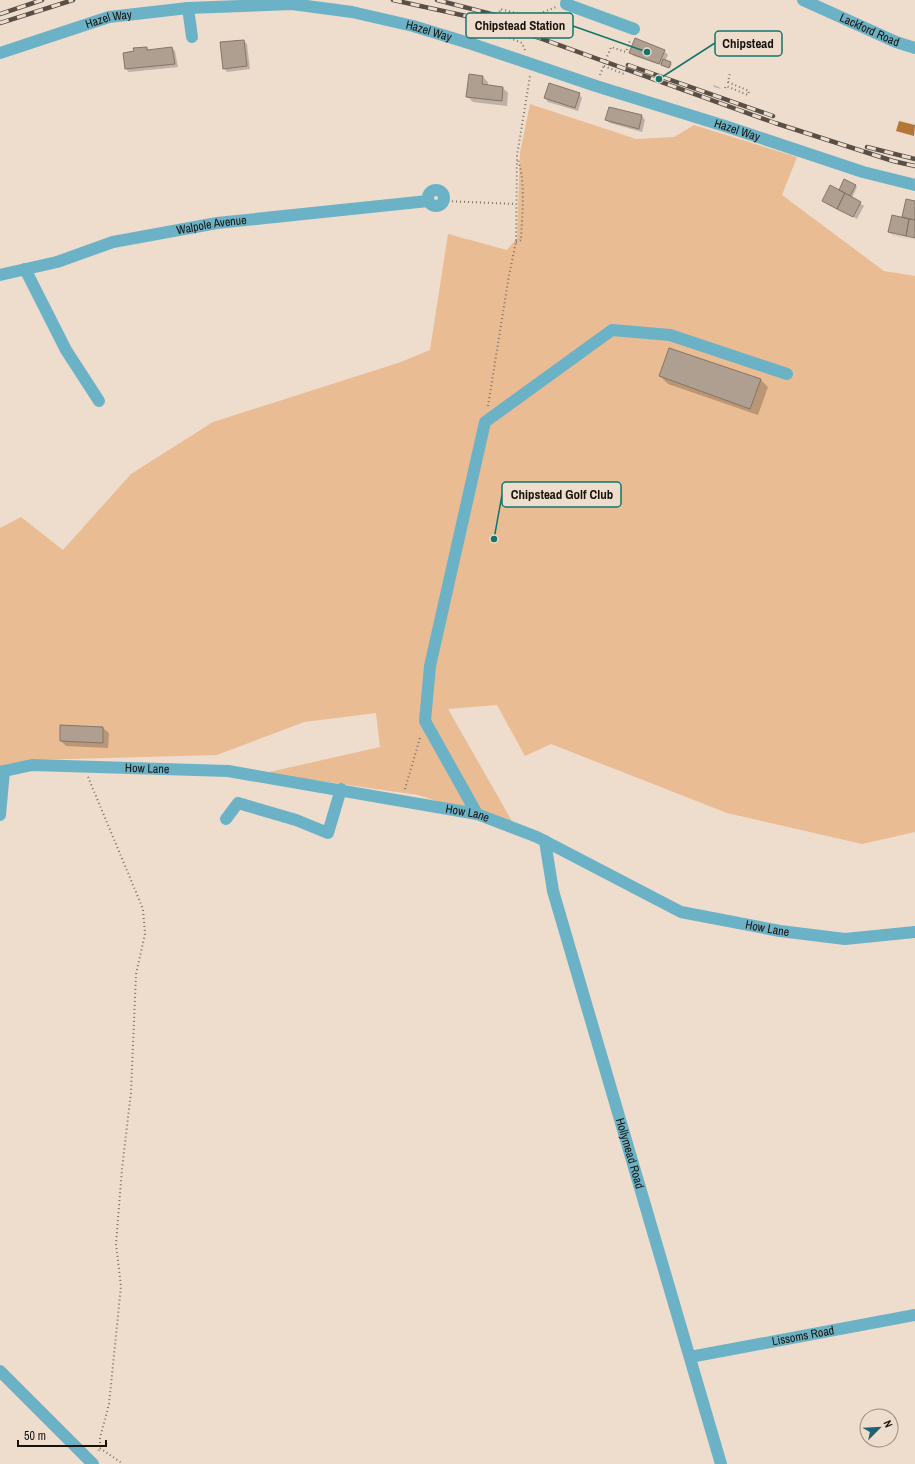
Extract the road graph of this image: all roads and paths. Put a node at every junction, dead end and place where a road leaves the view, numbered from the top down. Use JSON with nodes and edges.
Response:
{"nodes":[{"id":1,"x":803,"y":0,"type":"edge"},
{"id":2,"x":571,"y":3,"type":"edge"},
{"id":3,"x":188,"y":8,"type":"junction"},
{"id":4,"x":634,"y":29,"type":"dead end"},
{"id":5,"x":192,"y":37,"type":"dead end"},
{"id":6,"x":915,"y":48,"type":"edge"},
{"id":7,"x":626,"y":52,"type":"dead end"},
{"id":8,"x":0,"y":53,"type":"edge"},
{"id":9,"x":532,"y":65,"type":"junction"},
{"id":10,"x":604,"y":66,"type":"junction"},
{"id":11,"x":602,"y":70,"type":"dead end"},
{"id":12,"x":730,"y":73,"type":"dead end"},
{"id":13,"x":624,"y":74,"type":"dead end"},
{"id":14,"x":725,"y":88,"type":"dead end"},
{"id":15,"x":517,"y":156,"type":"junction"},
{"id":16,"x":915,"y":185,"type":"edge"},
{"id":17,"x":444,"y":201,"type":"joint"},
{"id":18,"x":516,"y":204,"type":"junction"},
{"id":19,"x":516,"y":242,"type":"junction"},
{"id":20,"x":25,"y":269,"type":"junction"},
{"id":21,"x":0,"y":275,"type":"edge"},
{"id":22,"x":787,"y":374,"type":"dead end"},
{"id":23,"x":99,"y":401,"type":"dead end"},
{"id":24,"x":485,"y":422,"type":"junction"},
{"id":25,"x":425,"y":721,"type":"junction"},
{"id":26,"x":84,"y":767,"type":"junction"},
{"id":27,"x":2,"y":771,"type":"edge"},
{"id":28,"x":341,"y":790,"type":"junction"},
{"id":29,"x":402,"y":800,"type":"junction"},
{"id":30,"x":477,"y":814,"type":"junction"},
{"id":31,"x":0,"y":815,"type":"edge"},
{"id":32,"x":226,"y":819,"type":"dead end"},
{"id":33,"x":545,"y":841,"type":"junction"},
{"id":34,"x":915,"y":932,"type":"edge"},
{"id":35,"x":915,"y":1315,"type":"edge"},
{"id":36,"x":690,"y":1357,"type":"junction"},
{"id":37,"x":0,"y":1371,"type":"edge"},
{"id":38,"x":88,"y":1463,"type":"edge"},
{"id":39,"x":123,"y":1464,"type":"edge"},
{"id":40,"x":720,"y":1464,"type":"edge"}],
"edges":[{"from":1,"to":6,"type":"street","name":"Lackford Road"},
{"from":2,"to":4,"type":"street"},
{"from":2,"to":9,"type":"path"},
{"from":3,"to":5,"type":"street"},
{"from":3,"to":8,"type":"street","name":"Hazel Way"},
{"from":3,"to":9,"type":"street","name":"Hazel Way"},
{"from":7,"to":10,"type":"path"},
{"from":9,"to":15,"type":"path"},
{"from":9,"to":16,"type":"street","name":"Hazel Way"},
{"from":10,"to":11,"type":"path"},
{"from":10,"to":13,"type":"path"},
{"from":12,"to":14,"type":"path"},
{"from":15,"to":18,"type":"path"},
{"from":15,"to":19,"type":"path"},
{"from":17,"to":18,"type":"path"},
{"from":17,"to":20,"type":"street","name":"Walpole Avenue"},
{"from":18,"to":19,"type":"path"},
{"from":19,"to":24,"type":"path"},
{"from":20,"to":21,"type":"street","name":"Walpole Avenue"},
{"from":20,"to":23,"type":"street"},
{"from":22,"to":24,"type":"street"},
{"from":24,"to":25,"type":"street"},
{"from":25,"to":29,"type":"path"},
{"from":25,"to":30,"type":"street"},
{"from":26,"to":27,"type":"street","name":"How Lane"},
{"from":26,"to":28,"type":"street","name":"How Lane"},
{"from":26,"to":39,"type":"path"},
{"from":27,"to":31,"type":"street"},
{"from":28,"to":29,"type":"street","name":"How Lane"},
{"from":28,"to":32,"type":"street"},
{"from":29,"to":30,"type":"street","name":"How Lane"},
{"from":30,"to":33,"type":"street","name":"How Lane"},
{"from":33,"to":34,"type":"street","name":"How Lane"},
{"from":33,"to":36,"type":"street","name":"Hollymead Road"},
{"from":35,"to":36,"type":"street","name":"Lissoms Road"},
{"from":36,"to":40,"type":"street","name":"Hollymead Road"},
{"from":37,"to":38,"type":"street"}]}
